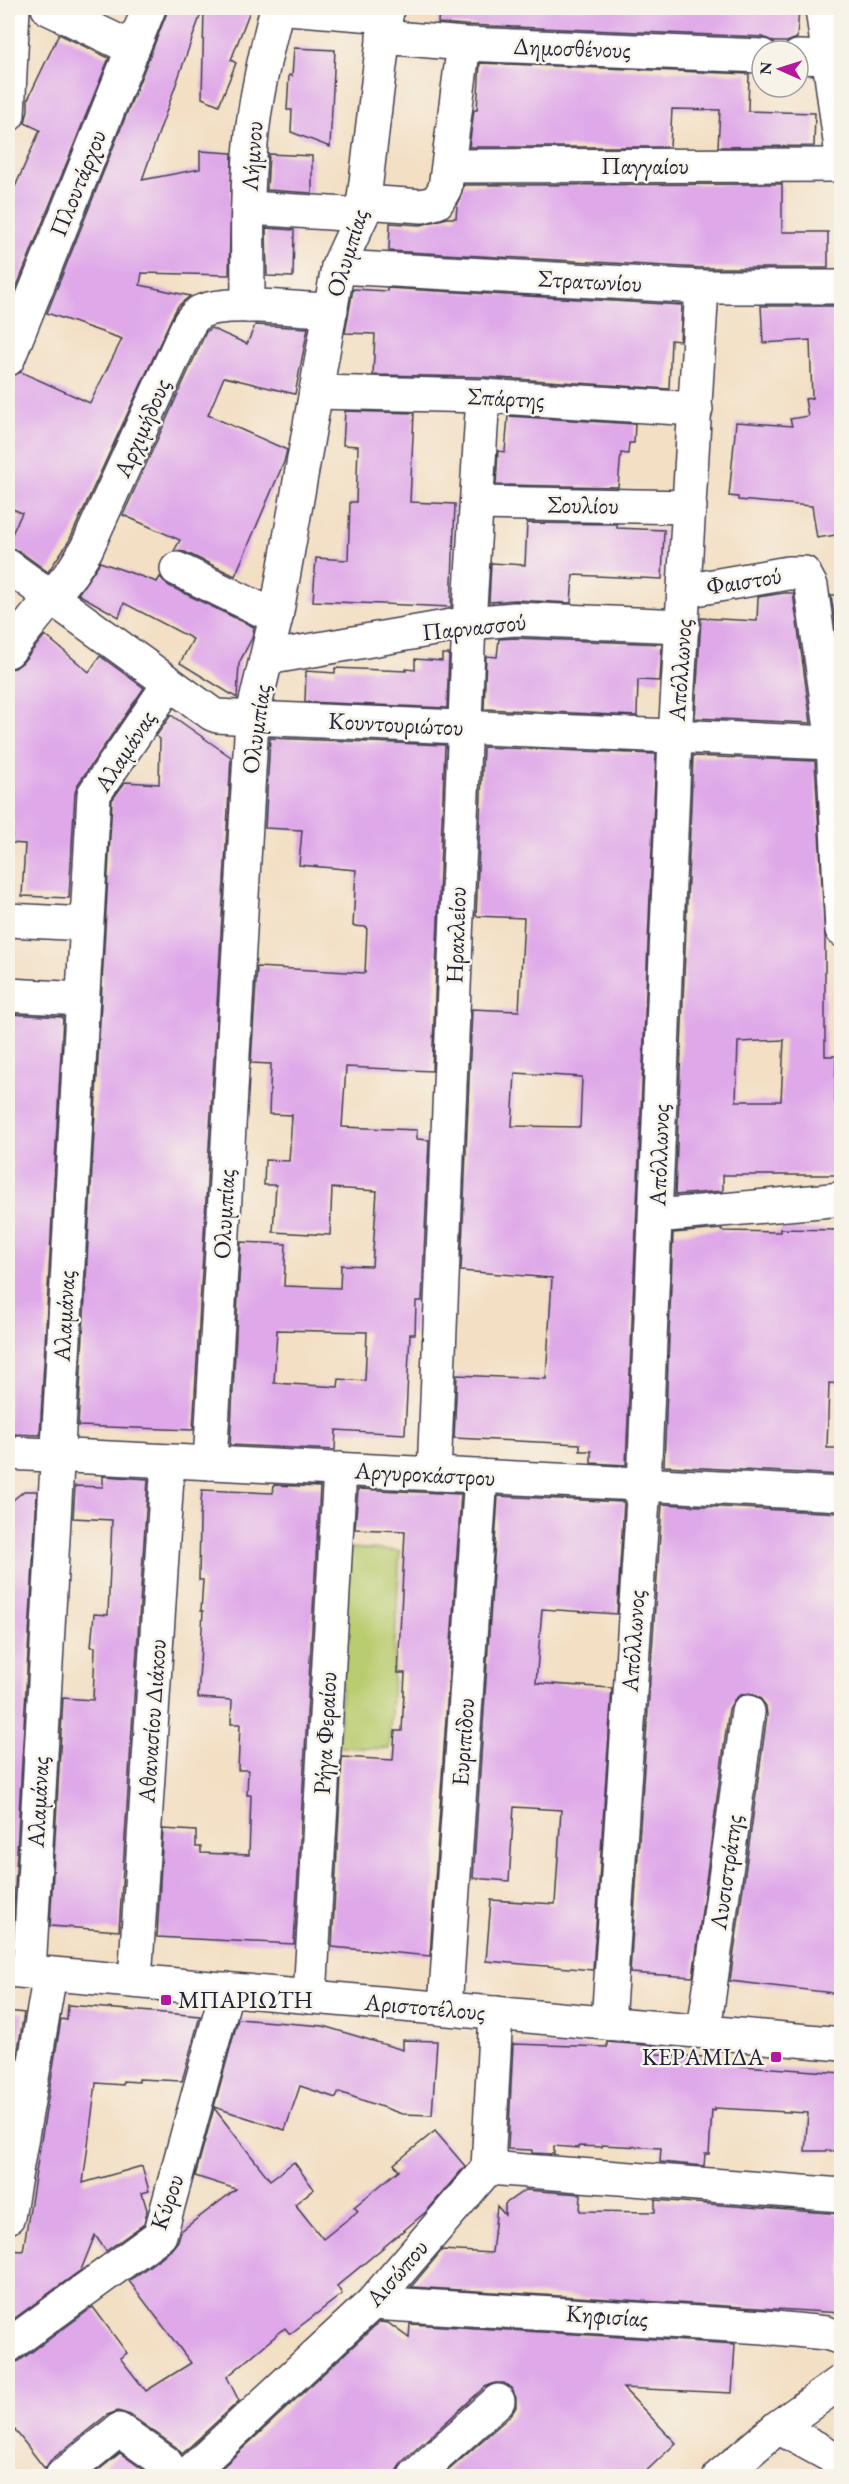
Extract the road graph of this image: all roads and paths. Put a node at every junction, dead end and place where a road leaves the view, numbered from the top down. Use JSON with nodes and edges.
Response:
{"nodes":[{"id":1,"x":13,"y":8,"type":"edge"},
{"id":2,"x":48,"y":8,"type":"edge"},
{"id":3,"x":149,"y":8,"type":"edge"},
{"id":4,"x":277,"y":8,"type":"edge"},
{"id":5,"x":288,"y":8,"type":"edge"},
{"id":6,"x":822,"y":8,"type":"edge"},
{"id":7,"x":80,"y":15,"type":"edge"},
{"id":8,"x":385,"y":20,"type":"edge"},
{"id":9,"x":464,"y":44,"type":"junction"},
{"id":10,"x":132,"y":48,"type":"junction"},
{"id":11,"x":750,"y":56,"type":"edge"},
{"id":12,"x":814,"y":58,"type":"edge"},
{"id":13,"x":8,"y":115,"type":"edge"},
{"id":14,"x":842,"y":156,"type":"edge"},
{"id":15,"x":842,"y":165,"type":"edge"},
{"id":16,"x":449,"y":166,"type":"junction"},
{"id":17,"x":248,"y":208,"type":"junction"},
{"id":18,"x":362,"y":209,"type":"junction"},
{"id":19,"x":338,"y":267,"type":"junction"},
{"id":20,"x":702,"y":287,"type":"junction"},
{"id":21,"x":842,"y":287,"type":"edge"},
{"id":22,"x":248,"y":306,"type":"junction"},
{"id":23,"x":331,"y":310,"type":"junction"},
{"id":24,"x":8,"y":359,"type":"edge"},
{"id":25,"x":316,"y":392,"type":"junction"},
{"id":26,"x":483,"y":396,"type":"junction"},
{"id":27,"x":696,"y":409,"type":"junction"},
{"id":28,"x":477,"y":503,"type":"junction"},
{"id":29,"x":690,"y":507,"type":"junction"},
{"id":30,"x":8,"y":566,"type":"edge"},
{"id":31,"x":177,"y":569,"type":"dead end"},
{"id":32,"x":684,"y":591,"type":"junction"},
{"id":33,"x":50,"y":597,"type":"junction"},
{"id":34,"x":276,"y":617,"type":"junction"},
{"id":35,"x":469,"y":623,"type":"junction"},
{"id":36,"x":682,"y":626,"type":"junction"},
{"id":37,"x":8,"y":651,"type":"edge"},
{"id":38,"x":267,"y":658,"type":"junction"},
{"id":39,"x":169,"y":684,"type":"junction"},
{"id":40,"x":252,"y":718,"type":"junction"},
{"id":41,"x":464,"y":727,"type":"junction"},
{"id":42,"x":675,"y":738,"type":"junction"},
{"id":43,"x":833,"y":742,"type":"junction"},
{"id":44,"x":8,"y":920,"type":"edge"},
{"id":45,"x":86,"y":924,"type":"junction"},
{"id":46,"x":842,"y":930,"type":"edge"},
{"id":47,"x":8,"y":995,"type":"edge"},
{"id":48,"x":82,"y":999,"type":"junction"},
{"id":49,"x":842,"y":1199,"type":"edge"},
{"id":50,"x":656,"y":1216,"type":"junction"},
{"id":51,"x":8,"y":1453,"type":"edge"},
{"id":52,"x":57,"y":1456,"type":"junction"},
{"id":53,"x":168,"y":1461,"type":"junction"},
{"id":54,"x":210,"y":1463,"type":"junction"},
{"id":55,"x":340,"y":1469,"type":"junction"},
{"id":56,"x":434,"y":1474,"type":"junction"},
{"id":57,"x":482,"y":1476,"type":"junction"},
{"id":58,"x":644,"y":1485,"type":"junction"},
{"id":59,"x":842,"y":1494,"type":"edge"},
{"id":60,"x":748,"y":1712,"type":"dead end"},
{"id":61,"x":29,"y":1972,"type":"edge"},
{"id":62,"x":135,"y":1981,"type":"junction"},
{"id":63,"x":227,"y":1989,"type":"junction"},
{"id":64,"x":310,"y":1997,"type":"junction"},
{"id":65,"x":446,"y":2008,"type":"junction"},
{"id":66,"x":496,"y":2013,"type":"junction"},
{"id":67,"x":608,"y":2023,"type":"junction"},
{"id":68,"x":704,"y":2031,"type":"junction"},
{"id":69,"x":842,"y":2044,"type":"edge"},
{"id":70,"x":488,"y":2168,"type":"junction"},
{"id":71,"x":842,"y":2195,"type":"edge"},
{"id":72,"x":8,"y":2217,"type":"edge"},
{"id":73,"x":372,"y":2303,"type":"junction"},
{"id":74,"x":842,"y":2338,"type":"edge"},
{"id":75,"x":8,"y":2346,"type":"edge"},
{"id":76,"x":842,"y":2381,"type":"edge"},
{"id":77,"x":498,"y":2401,"type":"dead end"},
{"id":78,"x":778,"y":2427,"type":"junction"},
{"id":79,"x":842,"y":2462,"type":"edge"},
{"id":80,"x":62,"y":2476,"type":"edge"},
{"id":81,"x":175,"y":2476,"type":"edge"},
{"id":82,"x":186,"y":2476,"type":"edge"},
{"id":83,"x":416,"y":2476,"type":"edge"},
{"id":84,"x":720,"y":2476,"type":"edge"}],
"edges":[{"from":1,"to":13,"type":"street"},
{"from":2,"to":7,"type":"street"},
{"from":3,"to":10,"type":"street","name":"Πλουτάρχου"},
{"from":4,"to":17,"type":"street","name":"Λήμνου"},
{"from":5,"to":8,"type":"street","name":"Δημοσθένους"},
{"from":6,"to":12,"type":"street"},
{"from":7,"to":10,"type":"street"},
{"from":8,"to":9,"type":"street","name":"Δημοσθένους"},
{"from":8,"to":18,"type":"street","name":"Ολυμπίας"},
{"from":9,"to":11,"type":"street","name":"Δημοσθένους"},
{"from":9,"to":16,"type":"street"},
{"from":10,"to":24,"type":"street","name":"Πλουτάρχου"},
{"from":12,"to":14,"type":"street"},
{"from":15,"to":16,"type":"street","name":"Παγγαίου"},
{"from":16,"to":18,"type":"street"},
{"from":17,"to":18,"type":"street"},
{"from":17,"to":22,"type":"street","name":"Λήμνου"},
{"from":18,"to":19,"type":"street","name":"Ολυμπίας"},
{"from":19,"to":20,"type":"street","name":"Στρατωνίου"},
{"from":19,"to":23,"type":"street","name":"Ολυμπίας"},
{"from":20,"to":21,"type":"street","name":"Στρατωνίου"},
{"from":20,"to":27,"type":"street","name":"Απόλλωνος"},
{"from":22,"to":23,"type":"street","name":"Αρχιμήδους"},
{"from":22,"to":33,"type":"street","name":"Αρχιμήδους"},
{"from":23,"to":25,"type":"street","name":"Ολυμπίας"},
{"from":25,"to":26,"type":"street","name":"Σπάρτης"},
{"from":25,"to":34,"type":"street","name":"Ολυμπίας"},
{"from":26,"to":27,"type":"street","name":"Σπάρτης"},
{"from":26,"to":28,"type":"street","name":"Ηρακλείου"},
{"from":27,"to":29,"type":"street","name":"Απόλλωνος"},
{"from":28,"to":29,"type":"street","name":"Σουλίου"},
{"from":28,"to":35,"type":"street","name":"Ηρακλείου"},
{"from":29,"to":32,"type":"street","name":"Απόλλωνος"},
{"from":30,"to":33,"type":"street","name":"Κουντουριώτου"},
{"from":31,"to":34,"type":"street"},
{"from":32,"to":36,"type":"street","name":"Απόλλωνος"},
{"from":32,"to":43,"type":"street","name":"Φαιστού"},
{"from":33,"to":37,"type":"street","name":"Αρχιμήδους"},
{"from":33,"to":39,"type":"street","name":"Κουντουριώτου"},
{"from":34,"to":38,"type":"street","name":"Ολυμπίας"},
{"from":35,"to":36,"type":"street","name":"Παρνασσού"},
{"from":35,"to":38,"type":"street","name":"Παρνασσού"},
{"from":35,"to":41,"type":"street","name":"Ηρακλείου"},
{"from":36,"to":42,"type":"street","name":"Απόλλωνος"},
{"from":38,"to":40,"type":"street","name":"Ολυμπίας"},
{"from":39,"to":40,"type":"street","name":"Κουντουριώτου"},
{"from":39,"to":45,"type":"street","name":"Αλαμάνας"},
{"from":40,"to":41,"type":"street","name":"Κουντουριώτου"},
{"from":40,"to":54,"type":"street","name":"Ολυμπίας"},
{"from":41,"to":42,"type":"street","name":"Κουντουριώτου"},
{"from":41,"to":56,"type":"street","name":"Ηρακλείου"},
{"from":42,"to":43,"type":"street","name":"Κουντουριώτου"},
{"from":42,"to":50,"type":"street","name":"Απόλλωνος"},
{"from":43,"to":46,"type":"street","name":"Φαιστού"},
{"from":44,"to":45,"type":"street"},
{"from":45,"to":48,"type":"street","name":"Αλαμάνας"},
{"from":47,"to":48,"type":"street"},
{"from":48,"to":52,"type":"street","name":"Αλαμάνας"},
{"from":49,"to":50,"type":"street"},
{"from":50,"to":58,"type":"street","name":"Απόλλωνος"},
{"from":51,"to":52,"type":"street","name":"Αργυροκάστρου"},
{"from":52,"to":53,"type":"street","name":"Αργυροκάστρου"},
{"from":52,"to":61,"type":"street","name":"Αλαμάνας"},
{"from":53,"to":54,"type":"street","name":"Αργυροκάστρου"},
{"from":53,"to":62,"type":"street","name":"Αθανασίου Διάκου"},
{"from":54,"to":55,"type":"street","name":"Αργυροκάστρου"},
{"from":55,"to":56,"type":"street","name":"Αργυροκάστρου"},
{"from":55,"to":64,"type":"street","name":"Ρήγα Φεραίου"},
{"from":56,"to":57,"type":"street","name":"Αργυροκάστρου"},
{"from":57,"to":58,"type":"street","name":"Αργυροκάστρου"},
{"from":57,"to":65,"type":"street","name":"Ευριπίδου"},
{"from":58,"to":59,"type":"street","name":"Αργυροκάστρου"},
{"from":58,"to":67,"type":"street","name":"Απόλλωνος"},
{"from":60,"to":68,"type":"street","name":"Λυσιστράτης"},
{"from":61,"to":62,"type":"street","name":"Αριστοτέλους"},
{"from":61,"to":72,"type":"street","name":"Αλαμάνας"},
{"from":62,"to":63,"type":"street","name":"Αριστοτέλους"},
{"from":63,"to":64,"type":"street","name":"Αριστοτέλους"},
{"from":63,"to":75,"type":"street","name":"Κύρου"},
{"from":64,"to":65,"type":"street","name":"Αριστοτέλους"},
{"from":65,"to":66,"type":"street","name":"Αριστοτέλους"},
{"from":66,"to":67,"type":"street","name":"Αριστοτέλους"},
{"from":66,"to":70,"type":"street"},
{"from":67,"to":68,"type":"street","name":"Αριστοτέλους"},
{"from":68,"to":69,"type":"street","name":"Αριστοτέλους"},
{"from":70,"to":71,"type":"street"},
{"from":70,"to":73,"type":"street","name":"Αισώπου"},
{"from":73,"to":74,"type":"street","name":"Κηφισίας"},
{"from":73,"to":82,"type":"street","name":"Αισώπου"},
{"from":76,"to":78,"type":"street"},
{"from":77,"to":83,"type":"street"},
{"from":78,"to":79,"type":"street"},
{"from":78,"to":84,"type":"street"},
{"from":80,"to":81,"type":"street"}]}
